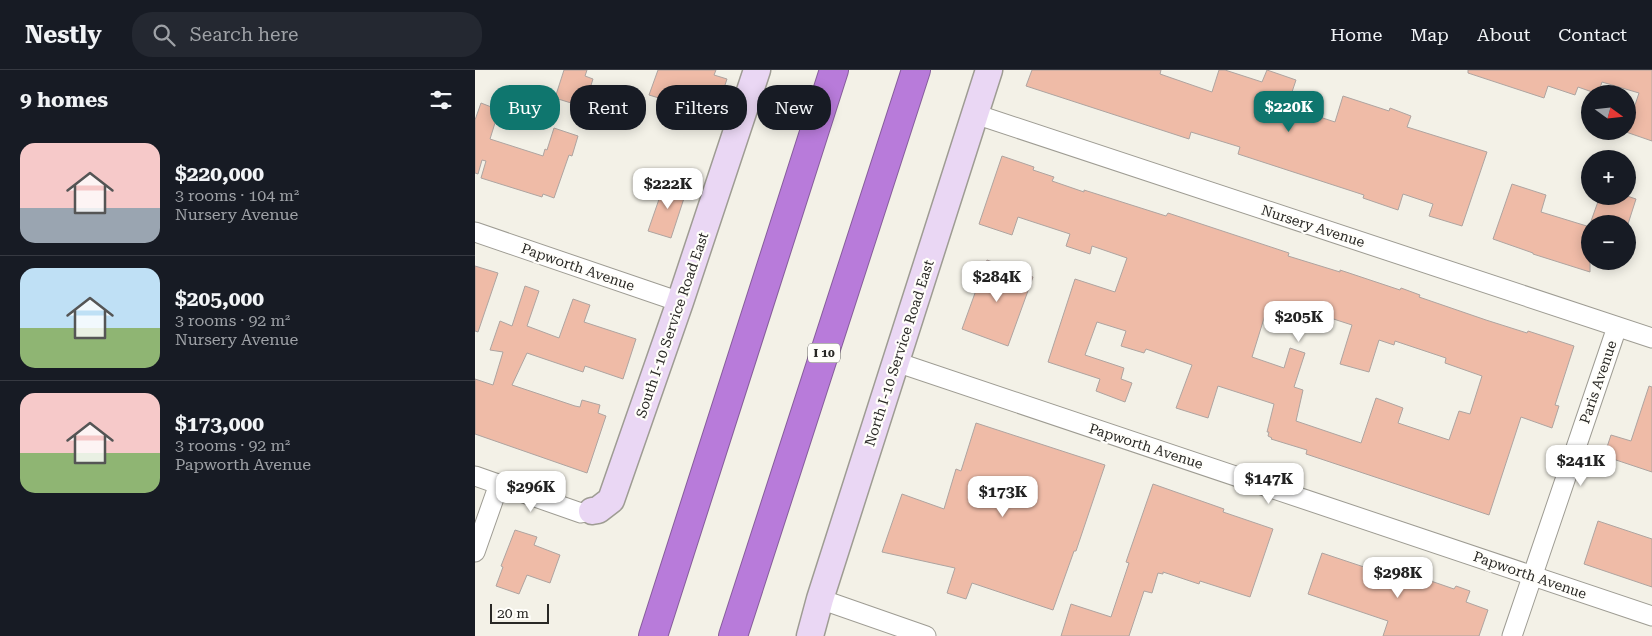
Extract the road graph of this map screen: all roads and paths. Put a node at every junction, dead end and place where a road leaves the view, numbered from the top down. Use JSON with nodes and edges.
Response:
{"nodes":[{"id":1,"x":757,"y":70,"type":"edge"},
{"id":2,"x":834,"y":70,"type":"edge"},
{"id":3,"x":916,"y":70,"type":"edge"},
{"id":4,"x":989,"y":70,"type":"edge"},
{"id":5,"x":975,"y":114,"type":"junction"},
{"id":6,"x":475,"y":232,"type":"edge"},
{"id":7,"x":680,"y":302,"type":"junction"},
{"id":8,"x":1617,"y":327,"type":"junction"},
{"id":9,"x":1652,"y":338,"type":"edge"},
{"id":10,"x":896,"y":362,"type":"junction"},
{"id":11,"x":475,"y":476,"type":"edge"},
{"id":12,"x":499,"y":484,"type":"junction"},
{"id":13,"x":592,"y":511,"type":"joint"},
{"id":14,"x":475,"y":552,"type":"edge"},
{"id":15,"x":1533,"y":575,"type":"junction"},
{"id":16,"x":666,"y":593,"type":"junction"},
{"id":17,"x":820,"y":599,"type":"junction"},
{"id":18,"x":1652,"y":616,"type":"edge"},
{"id":19,"x":645,"y":636,"type":"edge"},
{"id":20,"x":653,"y":636,"type":"edge"},
{"id":21,"x":733,"y":636,"type":"edge"},
{"id":22,"x":810,"y":636,"type":"edge"},
{"id":23,"x":926,"y":636,"type":"edge"},
{"id":24,"x":1512,"y":636,"type":"edge"}],
"edges":[{"from":1,"to":7,"type":"street","name":"South I-10 Service Road East"},
{"from":2,"to":16,"type":"highway"},
{"from":3,"to":21,"type":"highway","number":"I 10"},
{"from":4,"to":5,"type":"street","name":"North I-10 Service Road East"},
{"from":5,"to":8,"type":"street","name":"Nursery Avenue"},
{"from":5,"to":10,"type":"street","name":"North I-10 Service Road East"},
{"from":6,"to":7,"type":"street","name":"Papworth Avenue"},
{"from":7,"to":13,"type":"street","name":"South I-10 Service Road East"},
{"from":8,"to":9,"type":"street","name":"Nursery Avenue"},
{"from":8,"to":15,"type":"street","name":"Paris Avenue"},
{"from":10,"to":15,"type":"street","name":"Papworth Avenue"},
{"from":10,"to":17,"type":"street","name":"North I-10 Service Road East"},
{"from":11,"to":12,"type":"street"},
{"from":12,"to":13,"type":"street"},
{"from":12,"to":14,"type":"street"},
{"from":15,"to":18,"type":"street","name":"Papworth Avenue"},
{"from":15,"to":24,"type":"street","name":"Paris Avenue"},
{"from":16,"to":19,"type":"highway"},
{"from":16,"to":20,"type":"highway"},
{"from":17,"to":22,"type":"street","name":"North I-10 Service Road East"},
{"from":17,"to":23,"type":"street"}]}
